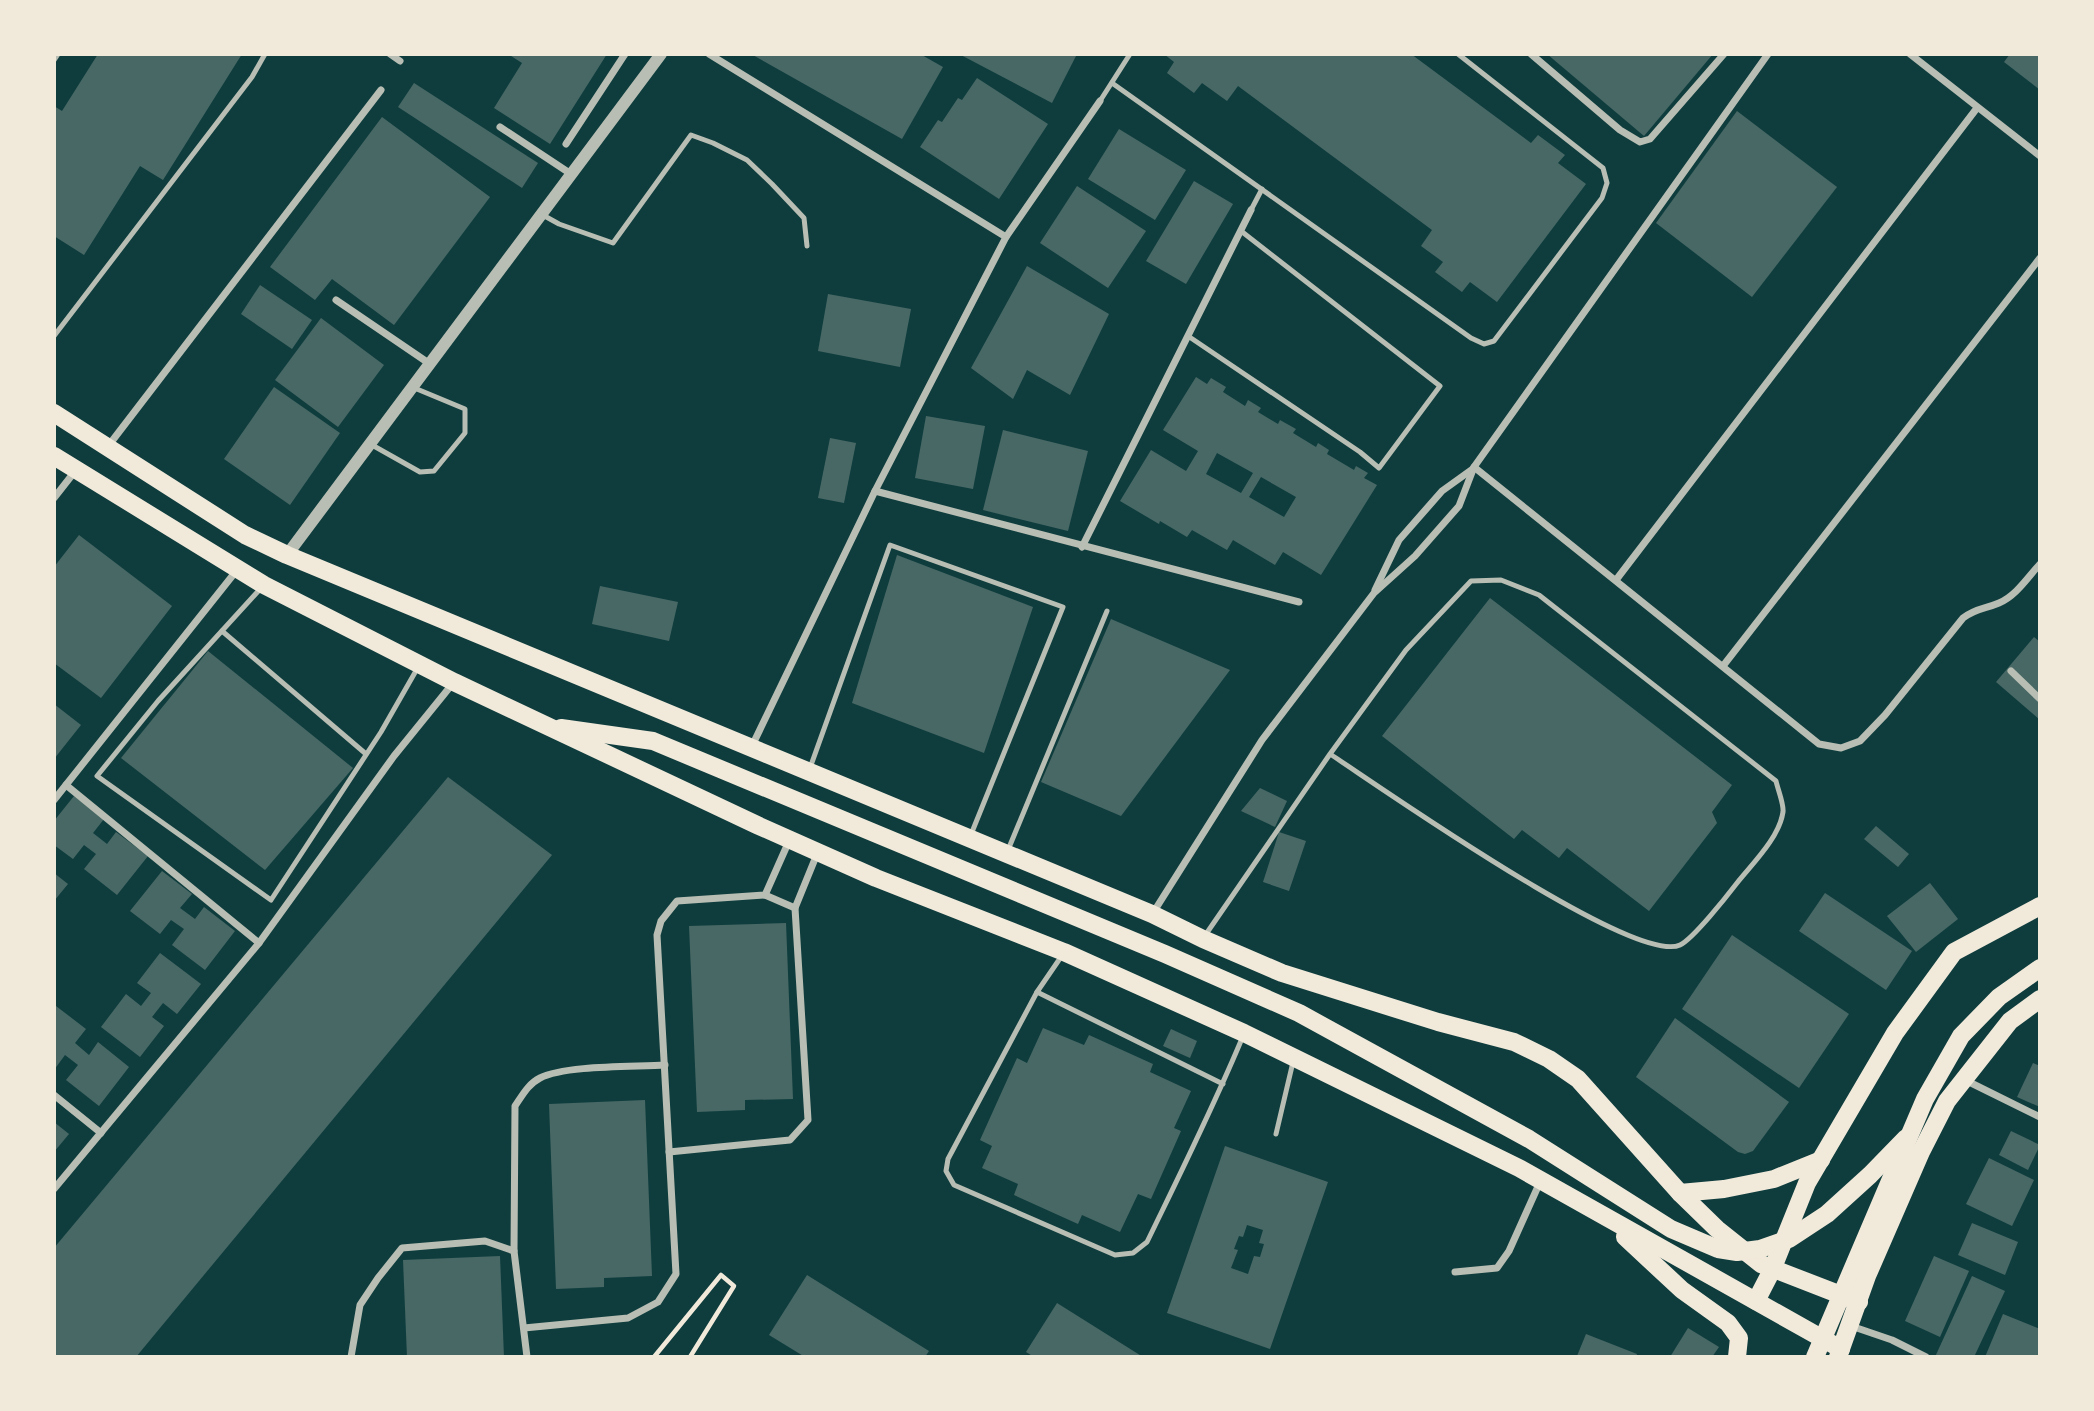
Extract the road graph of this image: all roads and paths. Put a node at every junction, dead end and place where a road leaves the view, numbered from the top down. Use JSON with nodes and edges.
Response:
{"nodes":[{"id":1,"x":58,"y":54,"type":"edge"},
{"id":2,"x":265,"y":54,"type":"edge"},
{"id":3,"x":390,"y":54,"type":"edge"},
{"id":4,"x":625,"y":54,"type":"edge"},
{"id":5,"x":661,"y":54,"type":"edge"},
{"id":6,"x":709,"y":54,"type":"edge"},
{"id":7,"x":1130,"y":54,"type":"edge"},
{"id":8,"x":1458,"y":54,"type":"edge"},
{"id":9,"x":1531,"y":54,"type":"edge"},
{"id":10,"x":1724,"y":54,"type":"edge"},
{"id":11,"x":1768,"y":54,"type":"edge"},
{"id":12,"x":1910,"y":54,"type":"edge"},
{"id":13,"x":54,"y":60,"type":"edge"},
{"id":14,"x":400,"y":61,"type":"dead end"},
{"id":15,"x":1112,"y":83,"type":"junction"},
{"id":16,"x":381,"y":90,"type":"dead end"},
{"id":17,"x":1100,"y":101,"type":"joint"},
{"id":18,"x":1977,"y":108,"type":"junction"},
{"id":19,"x":500,"y":127,"type":"dead end"},
{"id":20,"x":566,"y":144,"type":"dead end"},
{"id":21,"x":2040,"y":156,"type":"edge"},
{"id":22,"x":571,"y":174,"type":"junction"},
{"id":23,"x":1262,"y":189,"type":"junction"},
{"id":24,"x":1251,"y":210,"type":"joint"},
{"id":25,"x":541,"y":214,"type":"junction"},
{"id":26,"x":1241,"y":230,"type":"junction"},
{"id":27,"x":1006,"y":237,"type":"junction"},
{"id":28,"x":807,"y":246,"type":"dead end"},
{"id":29,"x":2040,"y":258,"type":"edge"},
{"id":30,"x":335,"y":300,"type":"dead end"},
{"id":31,"x":54,"y":336,"type":"edge"},
{"id":32,"x":1188,"y":336,"type":"junction"},
{"id":33,"x":430,"y":363,"type":"junction"},
{"id":34,"x":412,"y":387,"type":"junction"},
{"id":35,"x":54,"y":413,"type":"edge"},
{"id":36,"x":370,"y":444,"type":"junction"},
{"id":37,"x":107,"y":447,"type":"junction"},
{"id":38,"x":56,"y":460,"type":"edge"},
{"id":39,"x":1474,"y":467,"type":"junction"},
{"id":40,"x":76,"y":470,"type":"junction"},
{"id":41,"x":874,"y":491,"type":"junction"},
{"id":42,"x":54,"y":498,"type":"edge"},
{"id":43,"x":1082,"y":547,"type":"junction"},
{"id":44,"x":287,"y":555,"type":"junction"},
{"id":45,"x":2040,"y":564,"type":"edge"},
{"id":46,"x":238,"y":569,"type":"junction"},
{"id":47,"x":1616,"y":580,"type":"junction"},
{"id":48,"x":264,"y":585,"type":"junction"},
{"id":49,"x":1374,"y":593,"type":"junction"},
{"id":50,"x":1299,"y":602,"type":"dead end"},
{"id":51,"x":1107,"y":611,"type":"dead end"},
{"id":52,"x":222,"y":631,"type":"junction"},
{"id":53,"x":420,"y":664,"type":"junction"},
{"id":54,"x":1723,"y":666,"type":"junction"},
{"id":55,"x":2011,"y":671,"type":"dead end"},
{"id":56,"x":454,"y":682,"type":"junction"},
{"id":57,"x":2040,"y":699,"type":"edge"},
{"id":58,"x":544,"y":725,"type":"junction"},
{"id":59,"x":751,"y":747,"type":"junction"},
{"id":60,"x":366,"y":754,"type":"junction"},
{"id":61,"x":1330,"y":754,"type":"junction"},
{"id":62,"x":809,"y":771,"type":"junction"},
{"id":63,"x":66,"y":785,"type":"junction"},
{"id":64,"x":54,"y":800,"type":"edge"},
{"id":65,"x":970,"y":838,"type":"junction"},
{"id":66,"x":787,"y":849,"type":"junction"},
{"id":67,"x":818,"y":852,"type":"junction"},
{"id":68,"x":1007,"y":853,"type":"junction"},
{"id":69,"x":765,"y":895,"type":"junction"},
{"id":70,"x":2040,"y":906,"type":"edge"},
{"id":71,"x":795,"y":908,"type":"junction"},
{"id":72,"x":1152,"y":914,"type":"junction"},
{"id":73,"x":1203,"y":939,"type":"junction"},
{"id":74,"x":259,"y":943,"type":"junction"},
{"id":75,"x":1064,"y":953,"type":"junction"},
{"id":76,"x":2040,"y":968,"type":"edge"},
{"id":77,"x":1037,"y":992,"type":"junction"},
{"id":78,"x":2040,"y":999,"type":"edge"},
{"id":79,"x":1244,"y":1033,"type":"junction"},
{"id":80,"x":1294,"y":1058,"type":"junction"},
{"id":81,"x":665,"y":1065,"type":"junction"},
{"id":82,"x":1964,"y":1079,"type":"junction"},
{"id":83,"x":1223,"y":1084,"type":"junction"},
{"id":84,"x":54,"y":1095,"type":"edge"},
{"id":85,"x":2040,"y":1117,"type":"edge"},
{"id":86,"x":101,"y":1133,"type":"junction"},
{"id":87,"x":1276,"y":1134,"type":"dead end"},
{"id":88,"x":1906,"y":1138,"type":"junction"},
{"id":89,"x":669,"y":1152,"type":"junction"},
{"id":90,"x":1821,"y":1160,"type":"junction"},
{"id":91,"x":1541,"y":1181,"type":"junction"},
{"id":92,"x":54,"y":1189,"type":"edge"},
{"id":93,"x":1680,"y":1193,"type":"junction"},
{"id":94,"x":1603,"y":1217,"type":"junction"},
{"id":95,"x":514,"y":1251,"type":"junction"},
{"id":96,"x":1772,"y":1270,"type":"junction"},
{"id":97,"x":1455,"y":1272,"type":"dead end"},
{"id":98,"x":1756,"y":1301,"type":"junction"},
{"id":99,"x":1859,"y":1302,"type":"junction"},
{"id":100,"x":1850,"y":1325,"type":"junction"},
{"id":101,"x":524,"y":1328,"type":"junction"},
{"id":102,"x":1840,"y":1353,"type":"edge"},
{"id":103,"x":351,"y":1357,"type":"edge"},
{"id":104,"x":527,"y":1357,"type":"edge"},
{"id":105,"x":653,"y":1357,"type":"edge"},
{"id":106,"x":690,"y":1357,"type":"edge"},
{"id":107,"x":1737,"y":1357,"type":"edge"},
{"id":108,"x":1815,"y":1357,"type":"edge"},
{"id":109,"x":1926,"y":1357,"type":"edge"}],
"edges":[{"from":1,"to":13,"type":"lane"},
{"from":2,"to":31,"type":"lane"},
{"from":3,"to":14,"type":"street"},
{"from":4,"to":20,"type":"street"},
{"from":5,"to":22,"type":"street"},
{"from":6,"to":27,"type":"street"},
{"from":7,"to":15,"type":"lane"},
{"from":8,"to":23,"type":"lane"},
{"from":9,"to":10,"type":"street"},
{"from":11,"to":39,"type":"street"},
{"from":12,"to":18,"type":"street"},
{"from":15,"to":17,"type":"lane"},
{"from":15,"to":23,"type":"lane"},
{"from":16,"to":37,"type":"street"},
{"from":17,"to":27,"type":"street"},
{"from":18,"to":21,"type":"street"},
{"from":18,"to":47,"type":"street"},
{"from":19,"to":22,"type":"street"},
{"from":22,"to":25,"type":"street"},
{"from":23,"to":24,"type":"lane"},
{"from":24,"to":26,"type":"street"},
{"from":25,"to":28,"type":"lane"},
{"from":25,"to":33,"type":"street"},
{"from":26,"to":32,"type":"street"},
{"from":26,"to":32,"type":"lane"},
{"from":27,"to":41,"type":"street"},
{"from":29,"to":54,"type":"street"},
{"from":30,"to":33,"type":"street"},
{"from":32,"to":43,"type":"street"},
{"from":33,"to":34,"type":"street"},
{"from":34,"to":36,"type":"street"},
{"from":34,"to":36,"type":"lane"},
{"from":35,"to":37,"type":"main road"},
{"from":36,"to":44,"type":"street"},
{"from":37,"to":44,"type":"main road"},
{"from":38,"to":40,"type":"main road"},
{"from":39,"to":47,"type":"street"},
{"from":39,"to":49,"type":"street"},
{"from":39,"to":49,"type":"street"},
{"from":40,"to":42,"type":"street"},
{"from":40,"to":46,"type":"main road"},
{"from":41,"to":43,"type":"street"},
{"from":41,"to":59,"type":"street"},
{"from":43,"to":50,"type":"street"},
{"from":44,"to":59,"type":"main road"},
{"from":45,"to":54,"type":"street"},
{"from":46,"to":48,"type":"main road"},
{"from":46,"to":63,"type":"street"},
{"from":47,"to":54,"type":"street"},
{"from":48,"to":52,"type":"lane"},
{"from":48,"to":53,"type":"main road"},
{"from":49,"to":72,"type":"street"},
{"from":51,"to":68,"type":"lane"},
{"from":52,"to":60,"type":"lane"},
{"from":52,"to":60,"type":"lane"},
{"from":53,"to":56,"type":"main road"},
{"from":53,"to":60,"type":"lane"},
{"from":55,"to":57,"type":"street"},
{"from":56,"to":58,"type":"main road"},
{"from":56,"to":74,"type":"street"},
{"from":58,"to":66,"type":"main road"},
{"from":58,"to":88,"type":"main road"},
{"from":59,"to":62,"type":"main road"},
{"from":61,"to":61,"type":"lane"},
{"from":61,"to":73,"type":"lane"},
{"from":62,"to":65,"type":"main road"},
{"from":62,"to":65,"type":"lane"},
{"from":63,"to":64,"type":"street"},
{"from":63,"to":74,"type":"street"},
{"from":65,"to":68,"type":"main road"},
{"from":66,"to":67,"type":"main road"},
{"from":66,"to":69,"type":"street"},
{"from":67,"to":71,"type":"street"},
{"from":67,"to":75,"type":"main road"},
{"from":68,"to":72,"type":"main road"},
{"from":69,"to":71,"type":"street"},
{"from":69,"to":81,"type":"street"},
{"from":70,"to":90,"type":"main road"},
{"from":71,"to":89,"type":"street"},
{"from":72,"to":73,"type":"main road"},
{"from":73,"to":93,"type":"main road"},
{"from":74,"to":86,"type":"street"},
{"from":75,"to":77,"type":"lane"},
{"from":75,"to":79,"type":"main road"},
{"from":76,"to":88,"type":"main road"},
{"from":77,"to":83,"type":"lane"},
{"from":77,"to":83,"type":"lane"},
{"from":78,"to":82,"type":"main road"},
{"from":79,"to":80,"type":"main road"},
{"from":79,"to":83,"type":"lane"},
{"from":80,"to":87,"type":"lane"},
{"from":80,"to":91,"type":"main road"},
{"from":81,"to":89,"type":"street"},
{"from":81,"to":95,"type":"street"},
{"from":82,"to":85,"type":"street"},
{"from":82,"to":99,"type":"main road"},
{"from":84,"to":86,"type":"street"},
{"from":86,"to":92,"type":"street"},
{"from":88,"to":108,"type":"main road"},
{"from":89,"to":101,"type":"street"},
{"from":90,"to":93,"type":"main road"},
{"from":90,"to":96,"type":"main road"},
{"from":91,"to":94,"type":"main road"},
{"from":91,"to":97,"type":"street"},
{"from":93,"to":96,"type":"main road"},
{"from":94,"to":98,"type":"main road"},
{"from":94,"to":107,"type":"main road"},
{"from":95,"to":101,"type":"street"},
{"from":95,"to":103,"type":"street"},
{"from":96,"to":98,"type":"main road"},
{"from":96,"to":99,"type":"main road"},
{"from":98,"to":102,"type":"main road"},
{"from":99,"to":100,"type":"main road"},
{"from":100,"to":102,"type":"main road"},
{"from":100,"to":109,"type":"street"},
{"from":101,"to":104,"type":"street"},
{"from":105,"to":106,"type":"path"}]}
